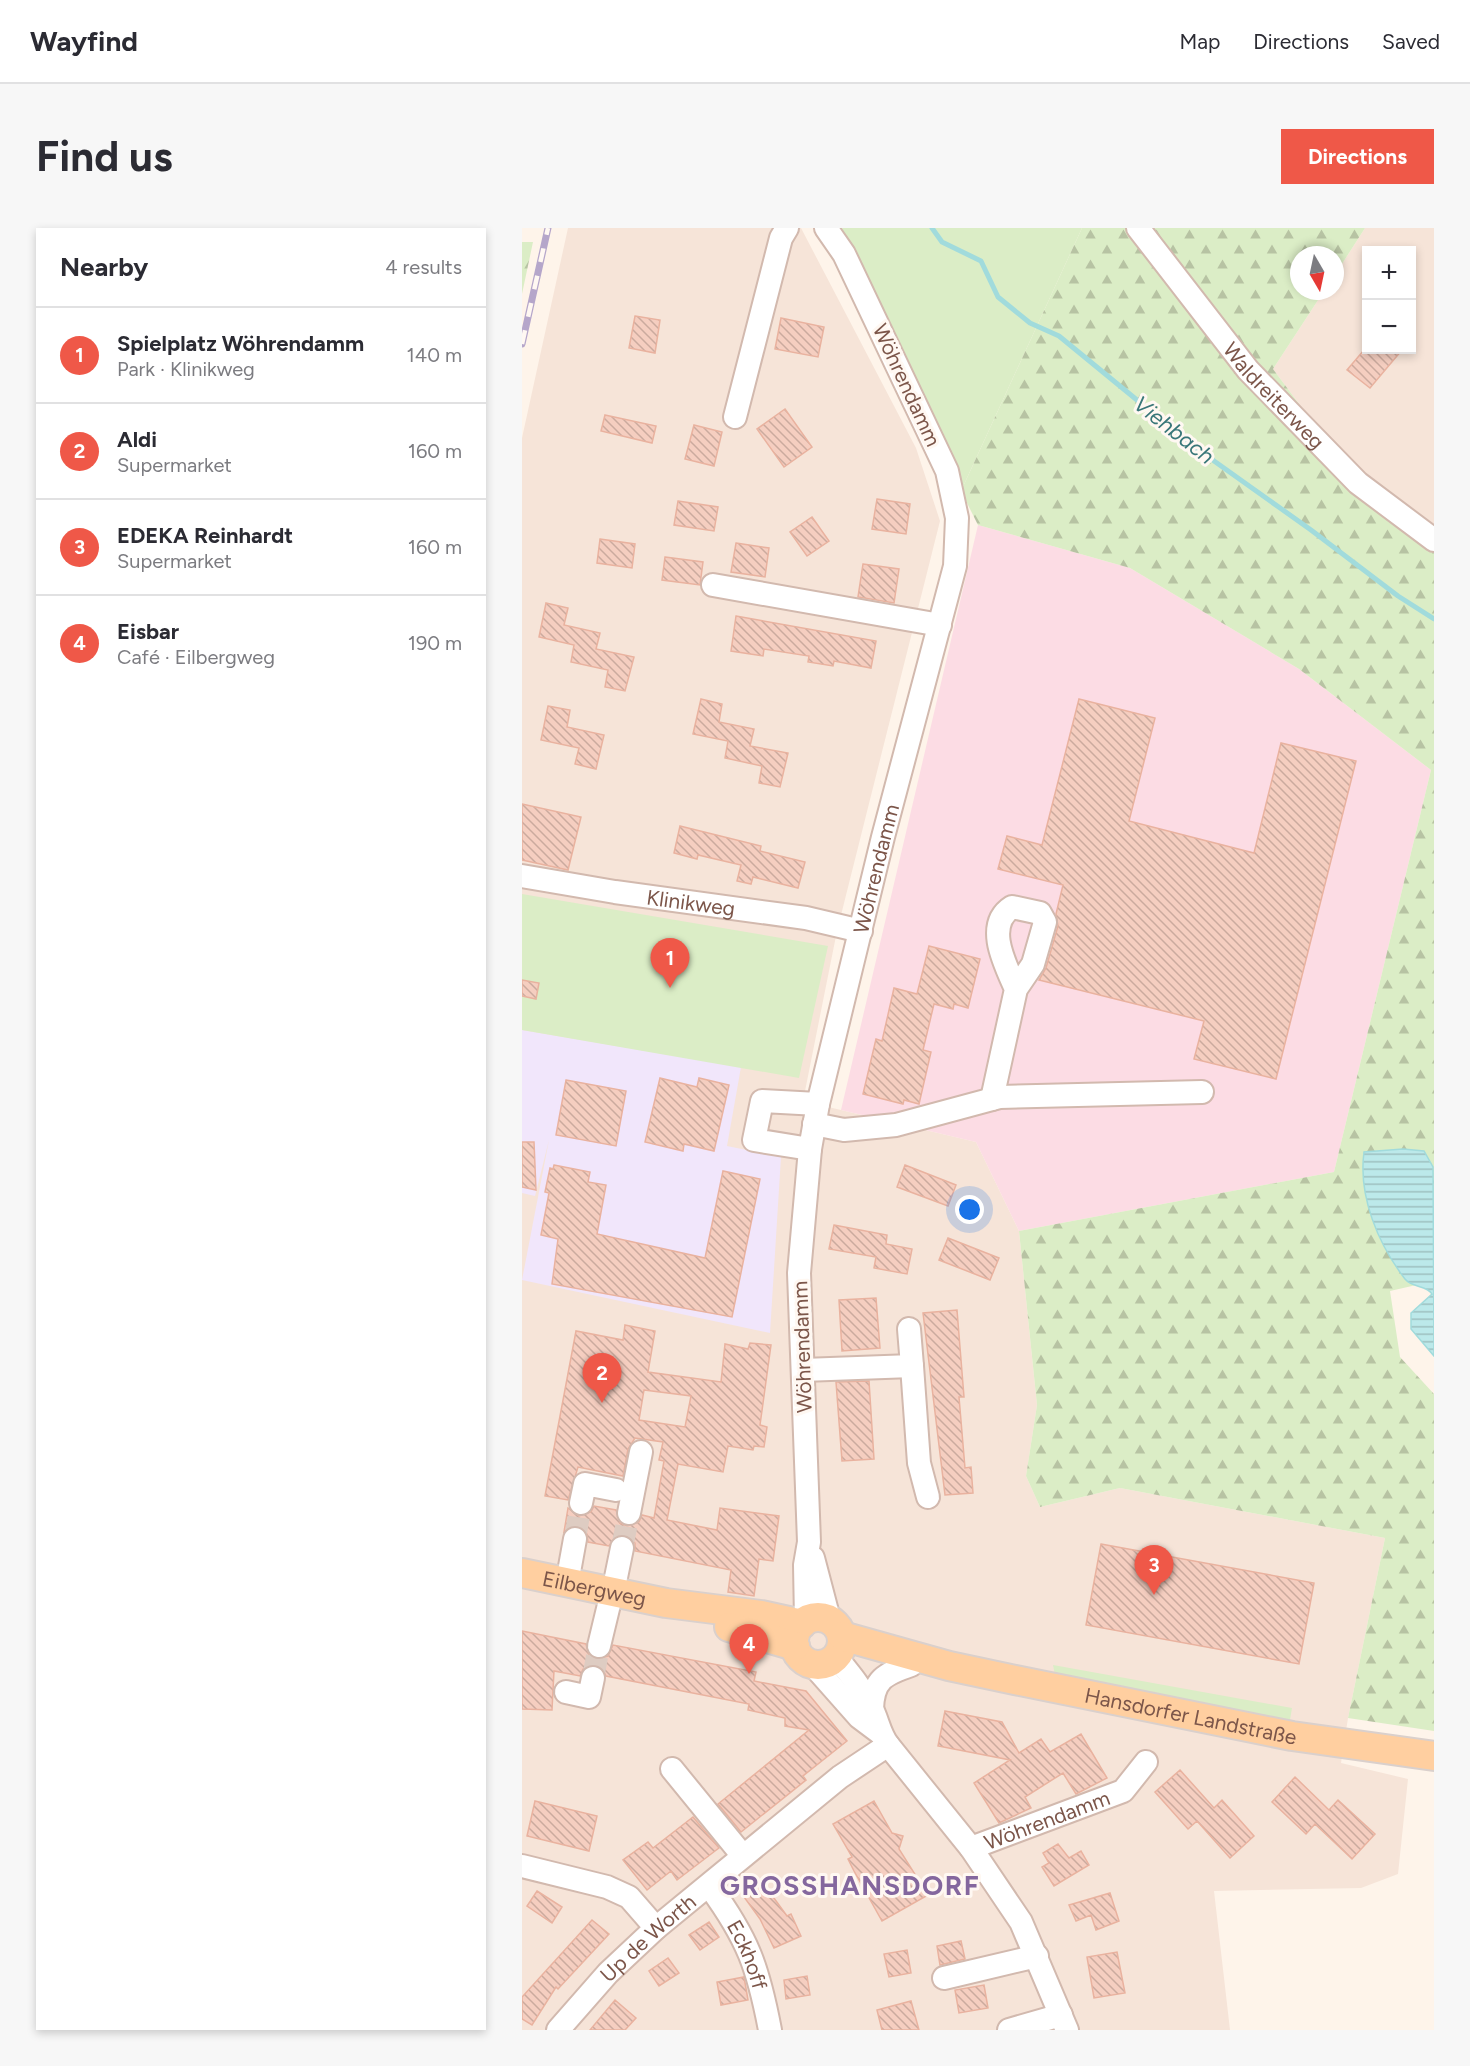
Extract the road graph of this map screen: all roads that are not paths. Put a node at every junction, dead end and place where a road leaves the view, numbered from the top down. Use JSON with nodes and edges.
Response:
{"nodes":[{"id":1,"x":787,"y":228,"type":"edge"},
{"id":2,"x":826,"y":228,"type":"edge"},
{"id":3,"x":1138,"y":228,"type":"edge"},
{"id":4,"x":735,"y":417,"type":"dead end"},
{"id":5,"x":1434,"y":540,"type":"edge"},
{"id":6,"x":713,"y":585,"type":"dead end"},
{"id":7,"x":940,"y":625,"type":"junction"},
{"id":8,"x":522,"y":876,"type":"edge"},
{"id":9,"x":861,"y":931,"type":"junction"},
{"id":10,"x":1016,"y":989,"type":"dead end"},
{"id":11,"x":1202,"y":1092,"type":"dead end"},
{"id":12,"x":992,"y":1099,"type":"junction"},
{"id":13,"x":816,"y":1114,"type":"junction"},
{"id":14,"x":810,"y":1149,"type":"junction"},
{"id":15,"x":909,"y":1329,"type":"dead end"},
{"id":16,"x":912,"y":1366,"type":"junction"},
{"id":17,"x":803,"y":1370,"type":"junction"},
{"id":18,"x":641,"y":1452,"type":"dead end"},
{"id":19,"x":616,"y":1490,"type":"dead end"},
{"id":20,"x":928,"y":1497,"type":"dead end"},
{"id":21,"x":581,"y":1503,"type":"tunnel mouth"},
{"id":22,"x":629,"y":1513,"type":"tunnel mouth"},
{"id":23,"x":575,"y":1539,"type":"tunnel mouth"},
{"id":24,"x":622,"y":1548,"type":"tunnel mouth"},
{"id":25,"x":522,"y":1573,"type":"edge"},
{"id":26,"x":567,"y":1583,"type":"junction"},
{"id":27,"x":612,"y":1592,"type":"junction"},
{"id":28,"x":820,"y":1640,"type":"junction"},
{"id":29,"x":599,"y":1647,"type":"tunnel mouth"},
{"id":30,"x":911,"y":1665,"type":"junction"},
{"id":31,"x":949,"y":1666,"type":"junction"},
{"id":32,"x":593,"y":1678,"type":"tunnel mouth"},
{"id":33,"x":566,"y":1692,"type":"dead end"},
{"id":34,"x":872,"y":1709,"type":"junction"},
{"id":35,"x":883,"y":1738,"type":"junction"},
{"id":36,"x":1434,"y":1756,"type":"edge"},
{"id":37,"x":1146,"y":1762,"type":"dead end"},
{"id":38,"x":672,"y":1769,"type":"dead end"},
{"id":39,"x":971,"y":1848,"type":"junction"},
{"id":40,"x":743,"y":1856,"type":"junction"},
{"id":41,"x":522,"y":1866,"type":"edge"},
{"id":42,"x":710,"y":1887,"type":"junction"},
{"id":43,"x":656,"y":1928,"type":"junction"},
{"id":44,"x":1037,"y":1956,"type":"junction"},
{"id":45,"x":944,"y":1978,"type":"dead end"},
{"id":46,"x":1064,"y":2022,"type":"edge"},
{"id":47,"x":558,"y":2030,"type":"edge"},
{"id":48,"x":770,"y":2030,"type":"edge"},
{"id":49,"x":1009,"y":2030,"type":"edge"}],
"edges":[{"from":1,"to":4,"type":"street"},
{"from":2,"to":7,"type":"street","name":"Wöhrendamm"},
{"from":3,"to":5,"type":"street","name":"Waldreiterweg"},
{"from":6,"to":7,"type":"street"},
{"from":7,"to":9,"type":"street","name":"Wöhrendamm"},
{"from":8,"to":9,"type":"street","name":"Klinikweg"},
{"from":9,"to":13,"type":"street","name":"Wöhrendamm"},
{"from":10,"to":12,"type":"street"},
{"from":11,"to":12,"type":"street"},
{"from":12,"to":13,"type":"street"},
{"from":13,"to":14,"type":"street","name":"Wöhrendamm"},
{"from":13,"to":14,"type":"street"},
{"from":14,"to":17,"type":"street","name":"Wöhrendamm"},
{"from":15,"to":16,"type":"street"},
{"from":16,"to":17,"type":"street"},
{"from":16,"to":20,"type":"street"},
{"from":17,"to":28,"type":"street","name":"Wöhrendamm"},
{"from":18,"to":22,"type":"street"},
{"from":19,"to":21,"type":"street"},
{"from":23,"to":26,"type":"street"},
{"from":24,"to":27,"type":"street"},
{"from":25,"to":26,"type":"main road","name":"Eilbergweg"},
{"from":26,"to":27,"type":"main road","name":"Eilbergweg"},
{"from":27,"to":28,"type":"main road","name":"Eilbergweg"},
{"from":27,"to":29,"type":"street"},
{"from":28,"to":30,"type":"main road","name":"Hansdorfer Landstraße"},
{"from":28,"to":31,"type":"main road","name":"Hansdorfer Landstraße"},
{"from":28,"to":34,"type":"street","name":"Wöhrendamm"},
{"from":28,"to":35,"type":"street","name":"Wöhrendamm"},
{"from":30,"to":31,"type":"main road","name":"Hansdorfer Landstraße"},
{"from":30,"to":34,"type":"street"},
{"from":31,"to":36,"type":"main road","name":"Hansdorfer Landstraße"},
{"from":32,"to":33,"type":"street"},
{"from":34,"to":35,"type":"street","name":"Wöhrendamm"},
{"from":35,"to":39,"type":"street","name":"Wöhrendamm"},
{"from":35,"to":40,"type":"street","name":"Up de Worth"},
{"from":37,"to":39,"type":"street","name":"Wöhrendamm"},
{"from":38,"to":40,"type":"street"},
{"from":39,"to":44,"type":"street","name":"Wöhrendamm"},
{"from":40,"to":42,"type":"street","name":"Up de Worth"},
{"from":41,"to":43,"type":"street"},
{"from":42,"to":43,"type":"street","name":"Up de Worth"},
{"from":42,"to":48,"type":"street","name":"Eckhoff"},
{"from":43,"to":47,"type":"street","name":"Up de Worth"},
{"from":44,"to":45,"type":"street"},
{"from":44,"to":46,"type":"street","name":"Wöhrendamm"},
{"from":46,"to":49,"type":"street"}]}
